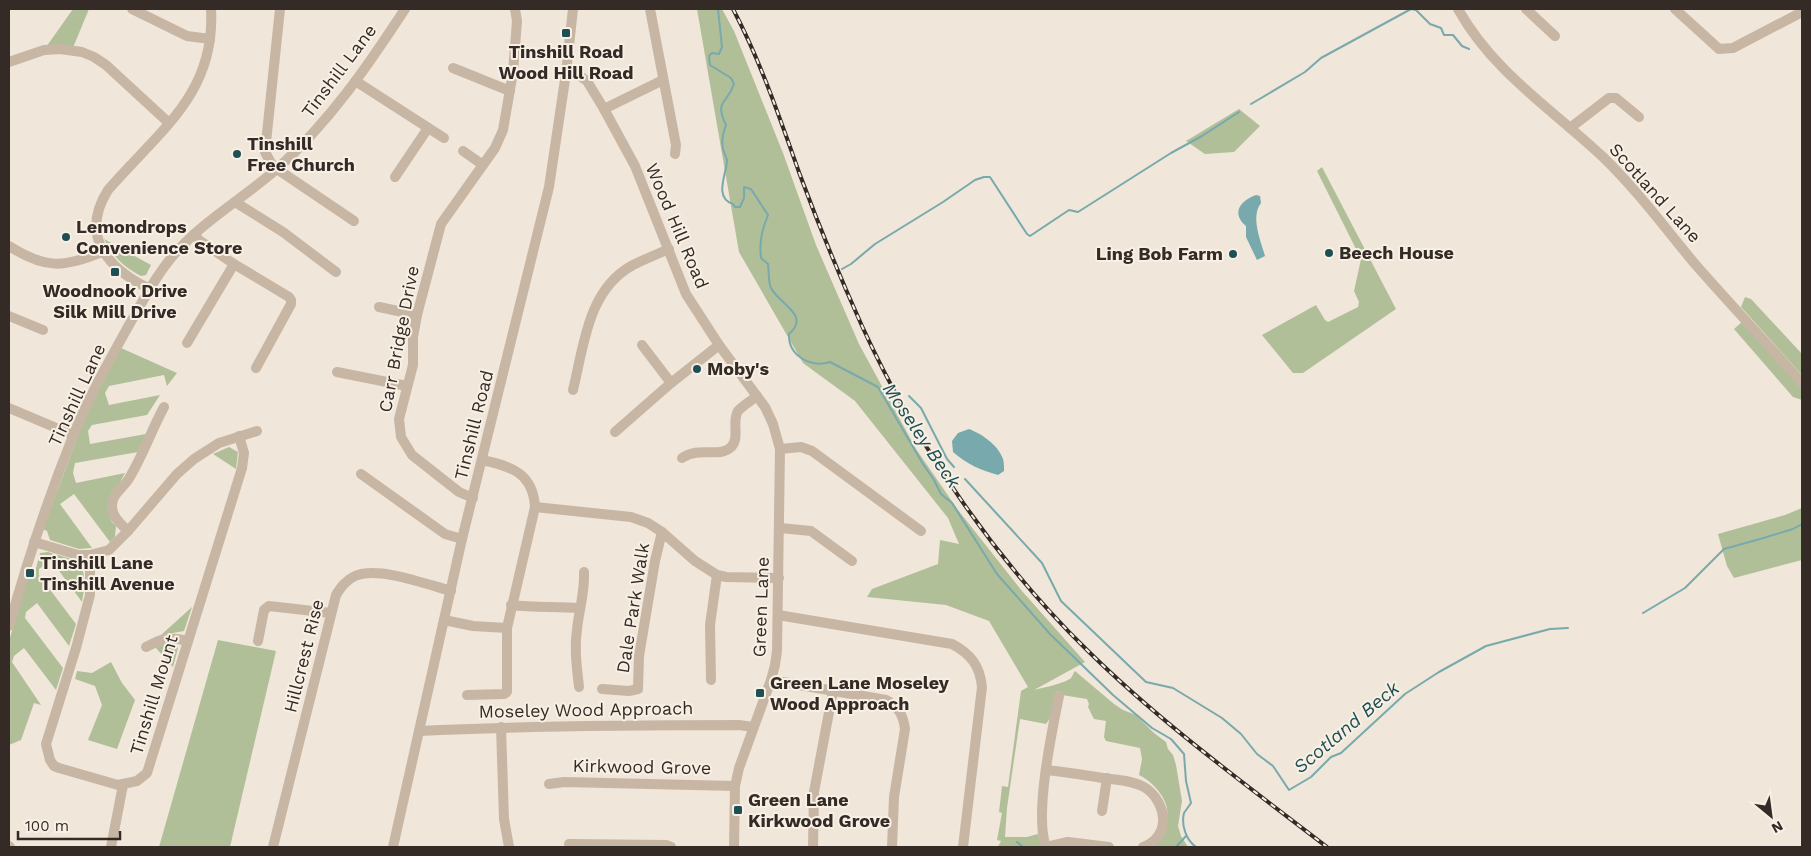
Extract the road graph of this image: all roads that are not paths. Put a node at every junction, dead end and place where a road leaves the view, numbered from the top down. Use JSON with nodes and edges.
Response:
{"nodes":[{"id":1,"x":132,"y":9,"type":"edge"},
{"id":2,"x":211,"y":9,"type":"edge"},
{"id":3,"x":280,"y":9,"type":"edge"},
{"id":4,"x":405,"y":9,"type":"edge"},
{"id":5,"x":516,"y":9,"type":"edge"},
{"id":6,"x":573,"y":9,"type":"edge"},
{"id":7,"x":650,"y":9,"type":"edge"},
{"id":8,"x":1458,"y":9,"type":"edge"},
{"id":9,"x":1526,"y":9,"type":"edge"},
{"id":10,"x":1675,"y":9,"type":"edge"},
{"id":11,"x":1802,"y":12,"type":"edge"},
{"id":12,"x":1554,"y":36,"type":"dead end"},
{"id":13,"x":210,"y":39,"type":"junction"},
{"id":14,"x":9,"y":62,"type":"edge"},
{"id":15,"x":453,"y":68,"type":"dead end"},
{"id":16,"x":566,"y":73,"type":"junction"},
{"id":17,"x":663,"y":80,"type":"junction"},
{"id":18,"x":357,"y":82,"type":"junction"},
{"id":19,"x":510,"y":91,"type":"junction"},
{"id":20,"x":604,"y":109,"type":"junction"},
{"id":21,"x":1639,"y":117,"type":"dead end"},
{"id":22,"x":169,"y":123,"type":"junction"},
{"id":23,"x":428,"y":128,"type":"junction"},
{"id":24,"x":1570,"y":128,"type":"junction"},
{"id":25,"x":444,"y":138,"type":"dead end"},
{"id":26,"x":463,"y":151,"type":"dead end"},
{"id":27,"x":674,"y":154,"type":"dead end"},
{"id":28,"x":483,"y":165,"type":"junction"},
{"id":29,"x":277,"y":169,"type":"junction"},
{"id":30,"x":395,"y":177,"type":"dead end"},
{"id":31,"x":235,"y":202,"type":"junction"},
{"id":32,"x":354,"y":221,"type":"dead end"},
{"id":33,"x":194,"y":234,"type":"junction"},
{"id":34,"x":9,"y":246,"type":"edge"},
{"id":35,"x":669,"y":249,"type":"junction"},
{"id":36,"x":102,"y":252,"type":"junction"},
{"id":37,"x":234,"y":264,"type":"junction"},
{"id":38,"x":336,"y":272,"type":"dead end"},
{"id":39,"x":150,"y":289,"type":"junction"},
{"id":40,"x":379,"y":308,"type":"dead end"},
{"id":41,"x":418,"y":315,"type":"junction"},
{"id":42,"x":9,"y":316,"type":"edge"},
{"id":43,"x":43,"y":330,"type":"dead end"},
{"id":44,"x":187,"y":343,"type":"dead end"},
{"id":45,"x":719,"y":344,"type":"junction"},
{"id":46,"x":642,"y":345,"type":"dead end"},
{"id":47,"x":256,"y":368,"type":"dead end"},
{"id":48,"x":336,"y":372,"type":"dead end"},
{"id":49,"x":1802,"y":382,"type":"edge"},
{"id":50,"x":671,"y":383,"type":"junction"},
{"id":51,"x":407,"y":386,"type":"junction"},
{"id":52,"x":573,"y":390,"type":"dead end"},
{"id":53,"x":757,"y":396,"type":"junction"},
{"id":54,"x":164,"y":407,"type":"dead end"},
{"id":55,"x":9,"y":408,"type":"edge"},
{"id":56,"x":257,"y":431,"type":"dead end"},
{"id":57,"x":615,"y":432,"type":"dead end"},
{"id":58,"x":73,"y":435,"type":"junction"},
{"id":59,"x":239,"y":436,"type":"junction"},
{"id":60,"x":780,"y":449,"type":"junction"},
{"id":61,"x":682,"y":458,"type":"dead end"},
{"id":62,"x":482,"y":460,"type":"junction"},
{"id":63,"x":361,"y":474,"type":"dead end"},
{"id":64,"x":473,"y":498,"type":"junction"},
{"id":65,"x":535,"y":506,"type":"junction"},
{"id":66,"x":780,"y":528,"type":"junction"},
{"id":67,"x":128,"y":531,"type":"junction"},
{"id":68,"x":921,"y":531,"type":"dead end"},
{"id":69,"x":662,"y":532,"type":"junction"},
{"id":70,"x":462,"y":539,"type":"junction"},
{"id":71,"x":34,"y":542,"type":"junction"},
{"id":72,"x":90,"y":555,"type":"junction"},
{"id":73,"x":852,"y":561,"type":"dead end"},
{"id":74,"x":584,"y":572,"type":"dead end"},
{"id":75,"x":717,"y":575,"type":"junction"},
{"id":76,"x":779,"y":578,"type":"junction"},
{"id":77,"x":451,"y":590,"type":"junction"},
{"id":78,"x":511,"y":605,"type":"junction"},
{"id":79,"x":11,"y":607,"type":"edge"},
{"id":80,"x":580,"y":608,"type":"junction"},
{"id":81,"x":331,"y":613,"type":"junction"},
{"id":82,"x":778,"y":615,"type":"junction"},
{"id":83,"x":444,"y":620,"type":"junction"},
{"id":84,"x":9,"y":626,"type":"edge"},
{"id":85,"x":507,"y":628,"type":"junction"},
{"id":86,"x":188,"y":641,"type":"junction"},
{"id":87,"x":258,"y":641,"type":"dead end"},
{"id":88,"x":146,"y":647,"type":"dead end"},
{"id":89,"x":711,"y":680,"type":"dead end"},
{"id":90,"x":771,"y":680,"type":"junction"},
{"id":91,"x":579,"y":687,"type":"dead end"},
{"id":92,"x":602,"y":689,"type":"dead end"},
{"id":93,"x":833,"y":691,"type":"junction"},
{"id":94,"x":467,"y":695,"type":"dead end"},
{"id":95,"x":1059,"y":696,"type":"dead end"},
{"id":96,"x":501,"y":727,"type":"junction"},
{"id":97,"x":753,"y":727,"type":"junction"},
{"id":98,"x":419,"y":730,"type":"junction"},
{"id":99,"x":1046,"y":770,"type":"junction"},
{"id":100,"x":1107,"y":778,"type":"junction"},
{"id":101,"x":549,"y":784,"type":"dead end"},
{"id":102,"x":123,"y":785,"type":"junction"},
{"id":103,"x":735,"y":786,"type":"junction"},
{"id":104,"x":1102,"y":811,"type":"dead end"},
{"id":105,"x":568,"y":844,"type":"dead end"},
{"id":106,"x":111,"y":847,"type":"edge"},
{"id":107,"x":272,"y":847,"type":"edge"},
{"id":108,"x":393,"y":847,"type":"edge"},
{"id":109,"x":509,"y":847,"type":"edge"},
{"id":110,"x":672,"y":847,"type":"edge"},
{"id":111,"x":734,"y":847,"type":"edge"},
{"id":112,"x":813,"y":847,"type":"edge"},
{"id":113,"x":892,"y":847,"type":"edge"},
{"id":114,"x":963,"y":847,"type":"edge"},
{"id":115,"x":1046,"y":847,"type":"edge"},
{"id":116,"x":1108,"y":847,"type":"edge"},
{"id":117,"x":1143,"y":847,"type":"edge"}],
"edges":[{"from":1,"to":13,"type":"street"},
{"from":2,"to":13,"type":"street"},
{"from":3,"to":29,"type":"street"},
{"from":4,"to":18,"type":"street","name":"Tinshill Lane"},
{"from":5,"to":19,"type":"street","name":"Carr Bridge Drive"},
{"from":6,"to":16,"type":"street","name":"Tinshill Road"},
{"from":7,"to":17,"type":"street"},
{"from":8,"to":24,"type":"street","name":"Scotland Lane"},
{"from":9,"to":12,"type":"street"},
{"from":10,"to":11,"type":"street"},
{"from":13,"to":22,"type":"street"},
{"from":14,"to":22,"type":"street"},
{"from":15,"to":19,"type":"street"},
{"from":16,"to":20,"type":"street","name":"Wood Hill Road"},
{"from":16,"to":62,"type":"street","name":"Tinshill Road"},
{"from":17,"to":20,"type":"street"},
{"from":17,"to":27,"type":"street"},
{"from":18,"to":23,"type":"street"},
{"from":18,"to":29,"type":"street","name":"Tinshill Lane"},
{"from":19,"to":28,"type":"street","name":"Carr Bridge Drive"},
{"from":20,"to":35,"type":"street","name":"Wood Hill Road"},
{"from":21,"to":24,"type":"street"},
{"from":22,"to":36,"type":"street"},
{"from":23,"to":25,"type":"street"},
{"from":23,"to":30,"type":"street"},
{"from":24,"to":49,"type":"street","name":"Scotland Lane"},
{"from":26,"to":28,"type":"street"},
{"from":28,"to":41,"type":"street","name":"Carr Bridge Drive"},
{"from":29,"to":31,"type":"street","name":"Tinshill Lane"},
{"from":29,"to":32,"type":"street"},
{"from":31,"to":33,"type":"street","name":"Tinshill Lane"},
{"from":31,"to":38,"type":"street"},
{"from":33,"to":37,"type":"street"},
{"from":33,"to":39,"type":"street","name":"Tinshill Lane"},
{"from":34,"to":36,"type":"street"},
{"from":35,"to":45,"type":"street","name":"Wood Hill Road"},
{"from":35,"to":52,"type":"street"},
{"from":36,"to":39,"type":"street"},
{"from":37,"to":44,"type":"street"},
{"from":37,"to":47,"type":"street"},
{"from":39,"to":58,"type":"street","name":"Tinshill Lane"},
{"from":40,"to":41,"type":"street"},
{"from":41,"to":51,"type":"street","name":"Carr Bridge Drive"},
{"from":42,"to":43,"type":"street"},
{"from":45,"to":50,"type":"street"},
{"from":45,"to":53,"type":"street","name":"Wood Hill Road"},
{"from":46,"to":50,"type":"street"},
{"from":48,"to":51,"type":"street"},
{"from":50,"to":57,"type":"street"},
{"from":51,"to":64,"type":"street","name":"Carr Bridge Drive"},
{"from":53,"to":60,"type":"street","name":"Green Lane"},
{"from":53,"to":61,"type":"street"},
{"from":54,"to":67,"type":"street"},
{"from":55,"to":58,"type":"street"},
{"from":56,"to":59,"type":"street"},
{"from":58,"to":71,"type":"street","name":"Tinshill Lane"},
{"from":59,"to":67,"type":"street"},
{"from":59,"to":86,"type":"street","name":"Tinshill Mount"},
{"from":60,"to":66,"type":"street","name":"Green Lane"},
{"from":60,"to":68,"type":"street"},
{"from":62,"to":64,"type":"street","name":"Tinshill Road"},
{"from":62,"to":65,"type":"street"},
{"from":63,"to":70,"type":"street"},
{"from":64,"to":70,"type":"street","name":"Tinshill Road"},
{"from":65,"to":69,"type":"street"},
{"from":65,"to":78,"type":"street"},
{"from":66,"to":73,"type":"street"},
{"from":66,"to":76,"type":"street","name":"Green Lane"},
{"from":67,"to":72,"type":"street"},
{"from":69,"to":75,"type":"street"},
{"from":69,"to":92,"type":"street","name":"Dale Park Walk"},
{"from":70,"to":77,"type":"street","name":"Tinshill Road"},
{"from":71,"to":72,"type":"street"},
{"from":71,"to":79,"type":"street","name":"Tinshill Lane"},
{"from":72,"to":102,"type":"street"},
{"from":74,"to":80,"type":"street"},
{"from":75,"to":76,"type":"street"},
{"from":75,"to":89,"type":"street"},
{"from":76,"to":82,"type":"street","name":"Green Lane"},
{"from":77,"to":81,"type":"street","name":"Hillcrest Rise"},
{"from":77,"to":83,"type":"street","name":"Tinshill Road"},
{"from":78,"to":80,"type":"street"},
{"from":78,"to":85,"type":"street"},
{"from":79,"to":84,"type":"street","name":"Tinshill Lane"},
{"from":80,"to":91,"type":"street"},
{"from":81,"to":87,"type":"street"},
{"from":81,"to":107,"type":"street","name":"Hillcrest Rise"},
{"from":82,"to":90,"type":"street","name":"Green Lane"},
{"from":82,"to":114,"type":"street"},
{"from":83,"to":85,"type":"street"},
{"from":83,"to":98,"type":"street","name":"Tinshill Road"},
{"from":85,"to":94,"type":"street"},
{"from":86,"to":88,"type":"street"},
{"from":86,"to":102,"type":"street","name":"Tinshill Mount"},
{"from":90,"to":93,"type":"street"},
{"from":90,"to":97,"type":"street","name":"Green Lane"},
{"from":93,"to":112,"type":"street"},
{"from":93,"to":113,"type":"street"},
{"from":95,"to":99,"type":"street"},
{"from":96,"to":97,"type":"street","name":"Moseley Wood Approach"},
{"from":96,"to":98,"type":"street","name":"Moseley Wood Approach"},
{"from":96,"to":109,"type":"street"},
{"from":97,"to":103,"type":"street","name":"Green Lane"},
{"from":98,"to":108,"type":"street","name":"Tinshill Road"},
{"from":99,"to":100,"type":"street"},
{"from":99,"to":115,"type":"street"},
{"from":100,"to":104,"type":"street"},
{"from":100,"to":117,"type":"street"},
{"from":101,"to":103,"type":"street","name":"Kirkwood Grove"},
{"from":102,"to":106,"type":"street"},
{"from":103,"to":111,"type":"street","name":"Green Lane"},
{"from":105,"to":110,"type":"street"},
{"from":115,"to":116,"type":"street"}]}
